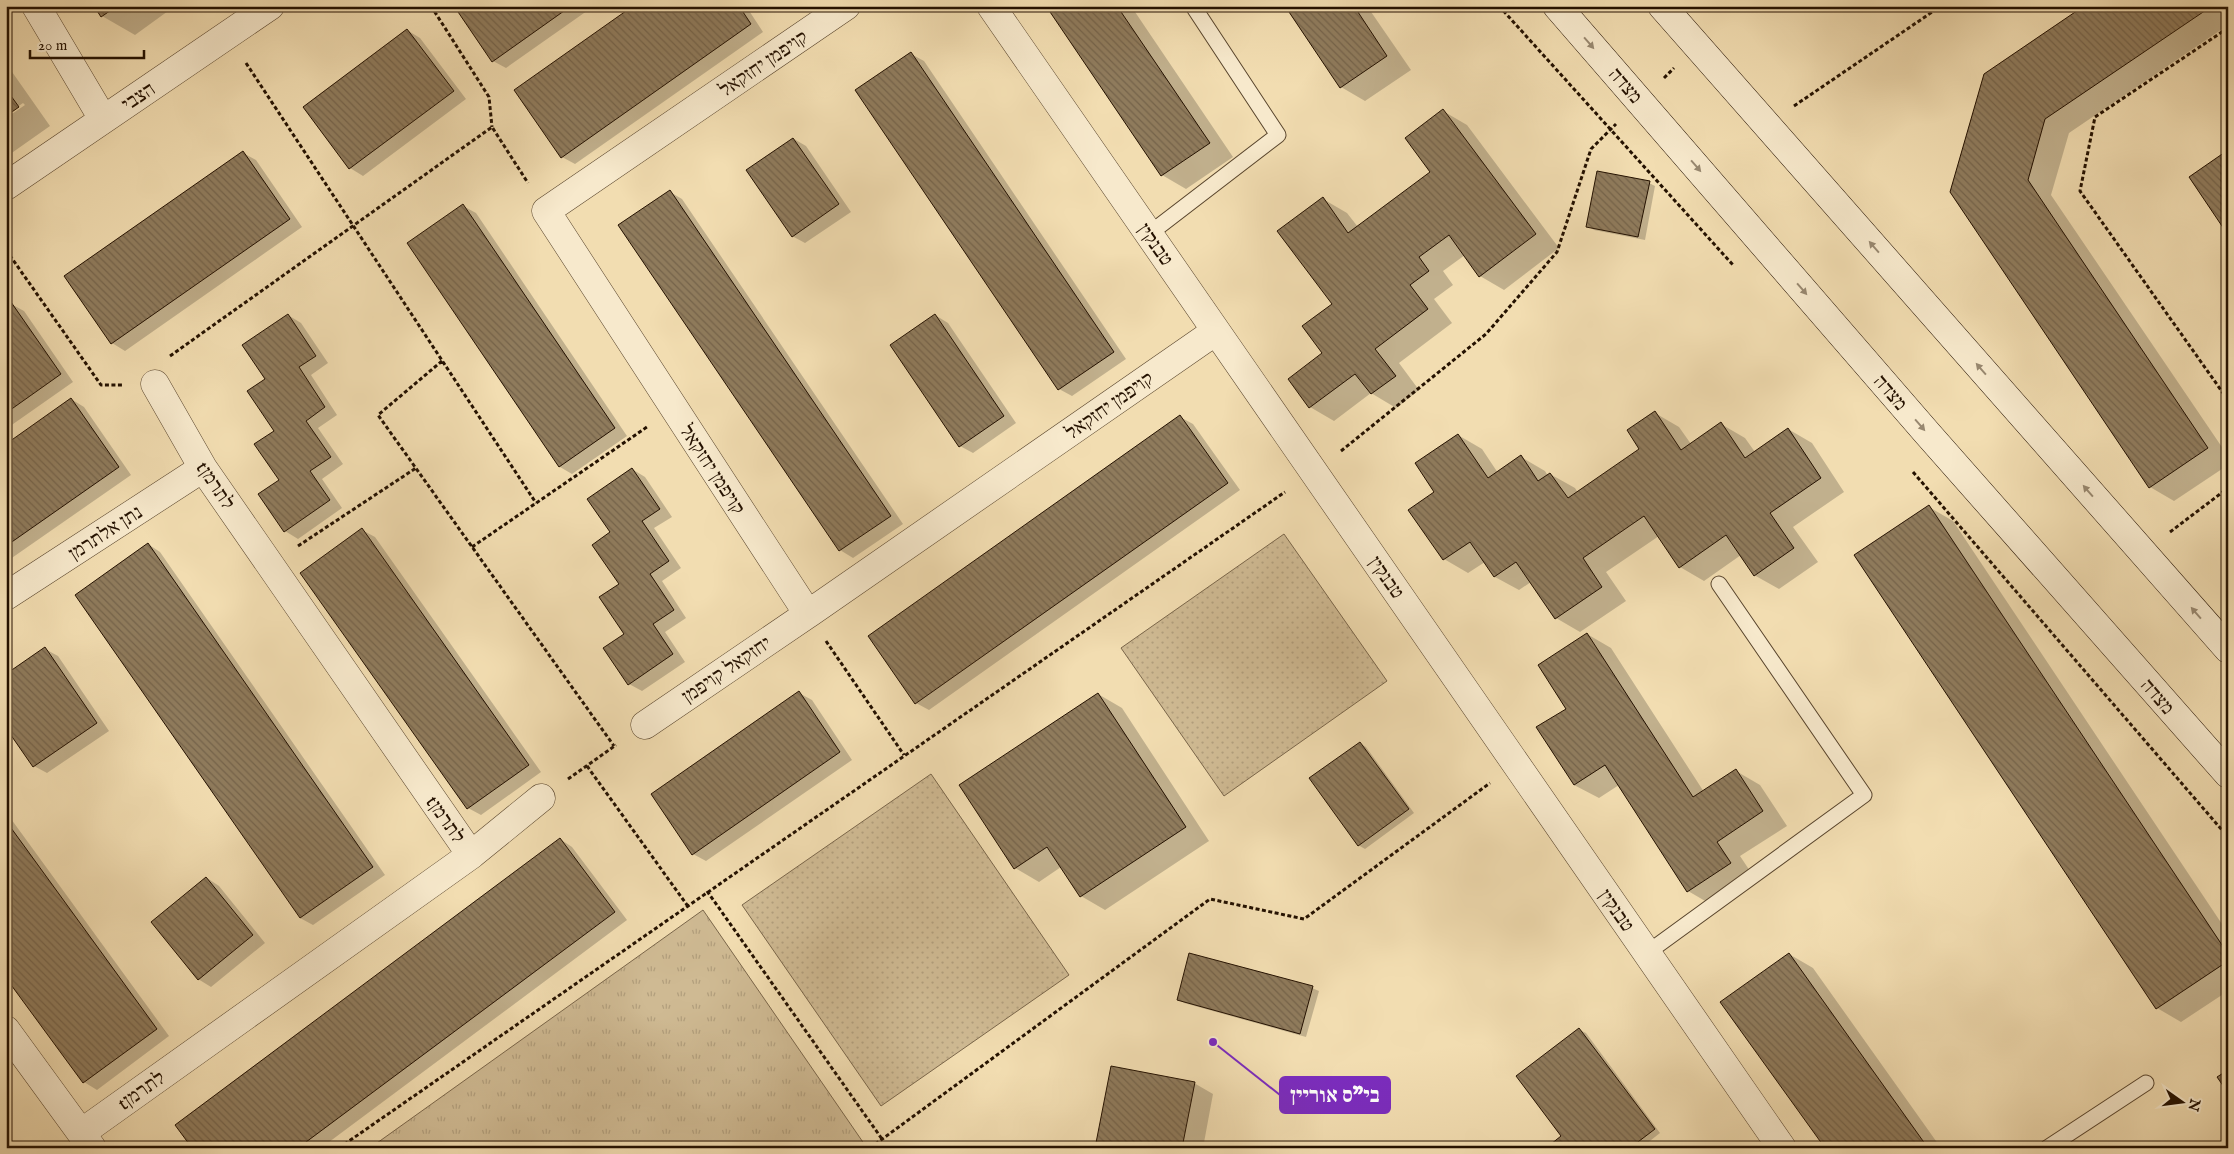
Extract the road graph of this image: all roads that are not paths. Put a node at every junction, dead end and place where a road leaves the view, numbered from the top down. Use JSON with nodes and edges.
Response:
{"nodes":[{"id":1,"x":36,"y":6,"type":"edge"},
{"id":2,"x":270,"y":6,"type":"edge"},
{"id":3,"x":846,"y":6,"type":"edge"},
{"id":4,"x":991,"y":6,"type":"edge"},
{"id":5,"x":1193,"y":6,"type":"edge"},
{"id":6,"x":1557,"y":6,"type":"edge"},
{"id":7,"x":1662,"y":6,"type":"edge"},
{"id":8,"x":103,"y":119,"type":"junction"},
{"id":9,"x":6,"y":186,"type":"edge"},
{"id":10,"x":1149,"y":234,"type":"junction"},
{"id":11,"x":1216,"y":331,"type":"junction"},
{"id":12,"x":155,"y":384,"type":"road end"},
{"id":13,"x":204,"y":468,"type":"junction"},
{"id":14,"x":1719,"y":584,"type":"dead end"},
{"id":15,"x":6,"y":596,"type":"edge"},
{"id":16,"x":808,"y":614,"type":"junction"},
{"id":17,"x":2228,"y":650,"type":"edge"},
{"id":18,"x":645,"y":725,"type":"road end"},
{"id":19,"x":2228,"y":774,"type":"edge"},
{"id":20,"x":541,"y":798,"type":"road end"},
{"id":21,"x":471,"y":855,"type":"junction"},
{"id":22,"x":1647,"y":953,"type":"junction"},
{"id":23,"x":6,"y":1030,"type":"edge"},
{"id":24,"x":2146,"y":1083,"type":"dead end"},
{"id":25,"x":87,"y":1140,"type":"edge"},
{"id":26,"x":1782,"y":1148,"type":"edge"},
{"id":27,"x":2047,"y":1148,"type":"edge"}],
"edges":[{"from":1,"to":8,"type":"street"},
{"from":2,"to":8,"type":"street","name":"הצבי"},
{"from":3,"to":16,"type":"street","name":"קויפמן יחזקאל"},
{"from":4,"to":10,"type":"street","name":"טבנקין"},
{"from":5,"to":10,"type":"lane"},
{"from":6,"to":19,"type":"street","name":"מצדה","one_way":true},
{"from":17,"to":7,"type":"street","one_way":true},
{"from":8,"to":9,"type":"street","name":"הצבי"},
{"from":10,"to":11,"type":"street","name":"טבנקין"},
{"from":11,"to":16,"type":"street","name":"קויפמן יחזקאל"},
{"from":11,"to":22,"type":"street","name":"טבנקין"},
{"from":12,"to":13,"type":"street","name":"tלתרמן"},
{"from":13,"to":15,"type":"street","name":"נתן אלתרמן"},
{"from":13,"to":21,"type":"street","name":"tלתרמן"},
{"from":14,"to":22,"type":"lane"},
{"from":16,"to":18,"type":"street","name":"יחזקאל קויפמן"},
{"from":20,"to":21,"type":"street"},
{"from":21,"to":25,"type":"street","name":"tלתרמן"},
{"from":22,"to":26,"type":"street","name":"טבנקין"},
{"from":23,"to":25,"type":"street"},
{"from":24,"to":27,"type":"lane"}]}
